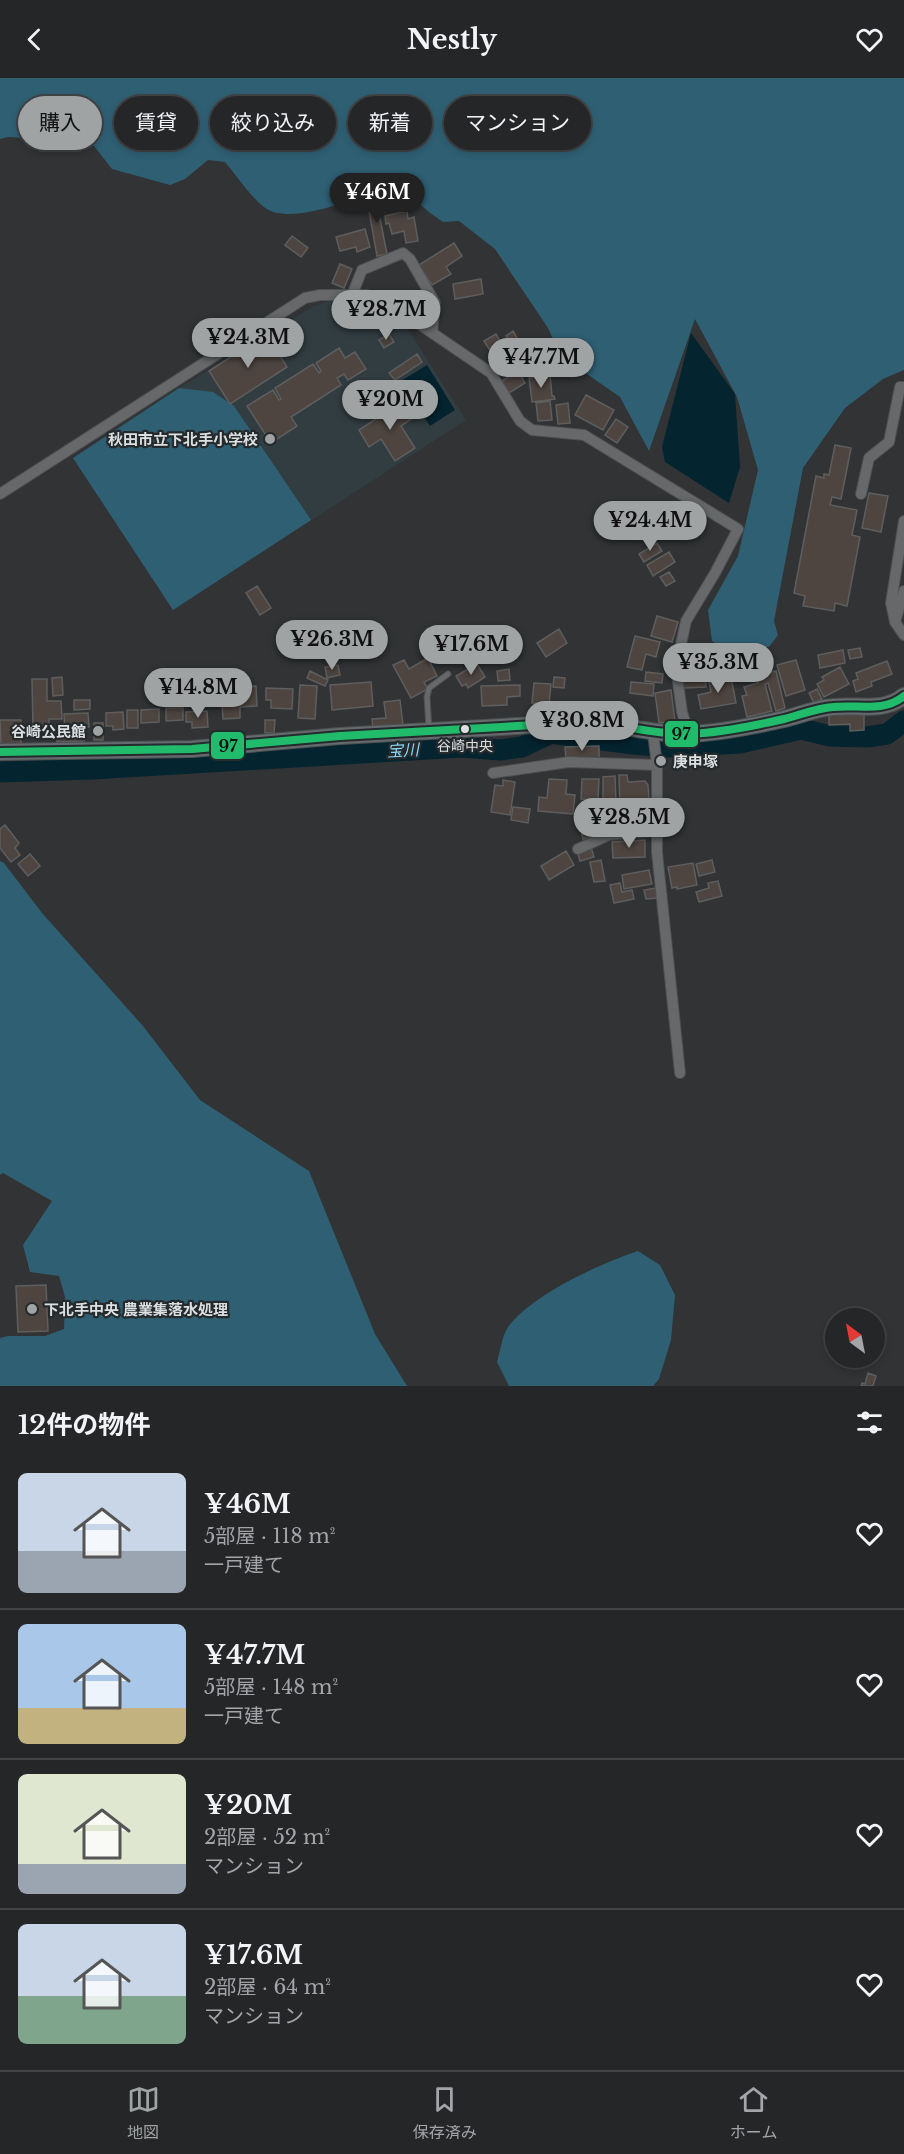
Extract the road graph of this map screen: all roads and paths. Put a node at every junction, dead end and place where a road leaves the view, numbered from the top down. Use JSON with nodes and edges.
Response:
{"nodes":[{"id":1,"x":352,"y":295,"type":"junction"},
{"id":2,"x":432,"y":333,"type":"junction"},
{"id":3,"x":904,"y":387,"type":"edge"},
{"id":4,"x":0,"y":494,"type":"edge"},
{"id":5,"x":861,"y":494,"type":"dead end"},
{"id":6,"x":904,"y":521,"type":"edge"},
{"id":7,"x":904,"y":591,"type":"edge"},
{"id":8,"x":895,"y":622,"type":"junction"},
{"id":9,"x":904,"y":634,"type":"edge"},
{"id":10,"x":448,"y":674,"type":"dead end"},
{"id":11,"x":904,"y":696,"type":"edge"},
{"id":12,"x":430,"y":730,"type":"junction"},
{"id":13,"x":689,"y":734,"type":"junction"},
{"id":14,"x":654,"y":736,"type":"junction"},
{"id":15,"x":0,"y":752,"type":"edge"},
{"id":16,"x":657,"y":761,"type":"junction"},
{"id":17,"x":493,"y":773,"type":"dead end"},
{"id":18,"x":657,"y":831,"type":"junction"},
{"id":19,"x":578,"y":849,"type":"dead end"},
{"id":20,"x":680,"y":1073,"type":"dead end"}],
"edges":[{"from":1,"to":2,"type":"street"},
{"from":1,"to":2,"type":"street"},
{"from":1,"to":4,"type":"street"},
{"from":2,"to":13,"type":"street"},
{"from":3,"to":5,"type":"street"},
{"from":6,"to":8,"type":"street"},
{"from":7,"to":8,"type":"street"},
{"from":8,"to":9,"type":"street"},
{"from":10,"to":12,"type":"lane"},
{"from":11,"to":13,"type":"street"},
{"from":12,"to":14,"type":"street"},
{"from":12,"to":15,"type":"street"},
{"from":13,"to":14,"type":"street"},
{"from":14,"to":16,"type":"street"},
{"from":16,"to":17,"type":"street"},
{"from":16,"to":18,"type":"street"},
{"from":18,"to":19,"type":"street"},
{"from":18,"to":20,"type":"street"}]}
